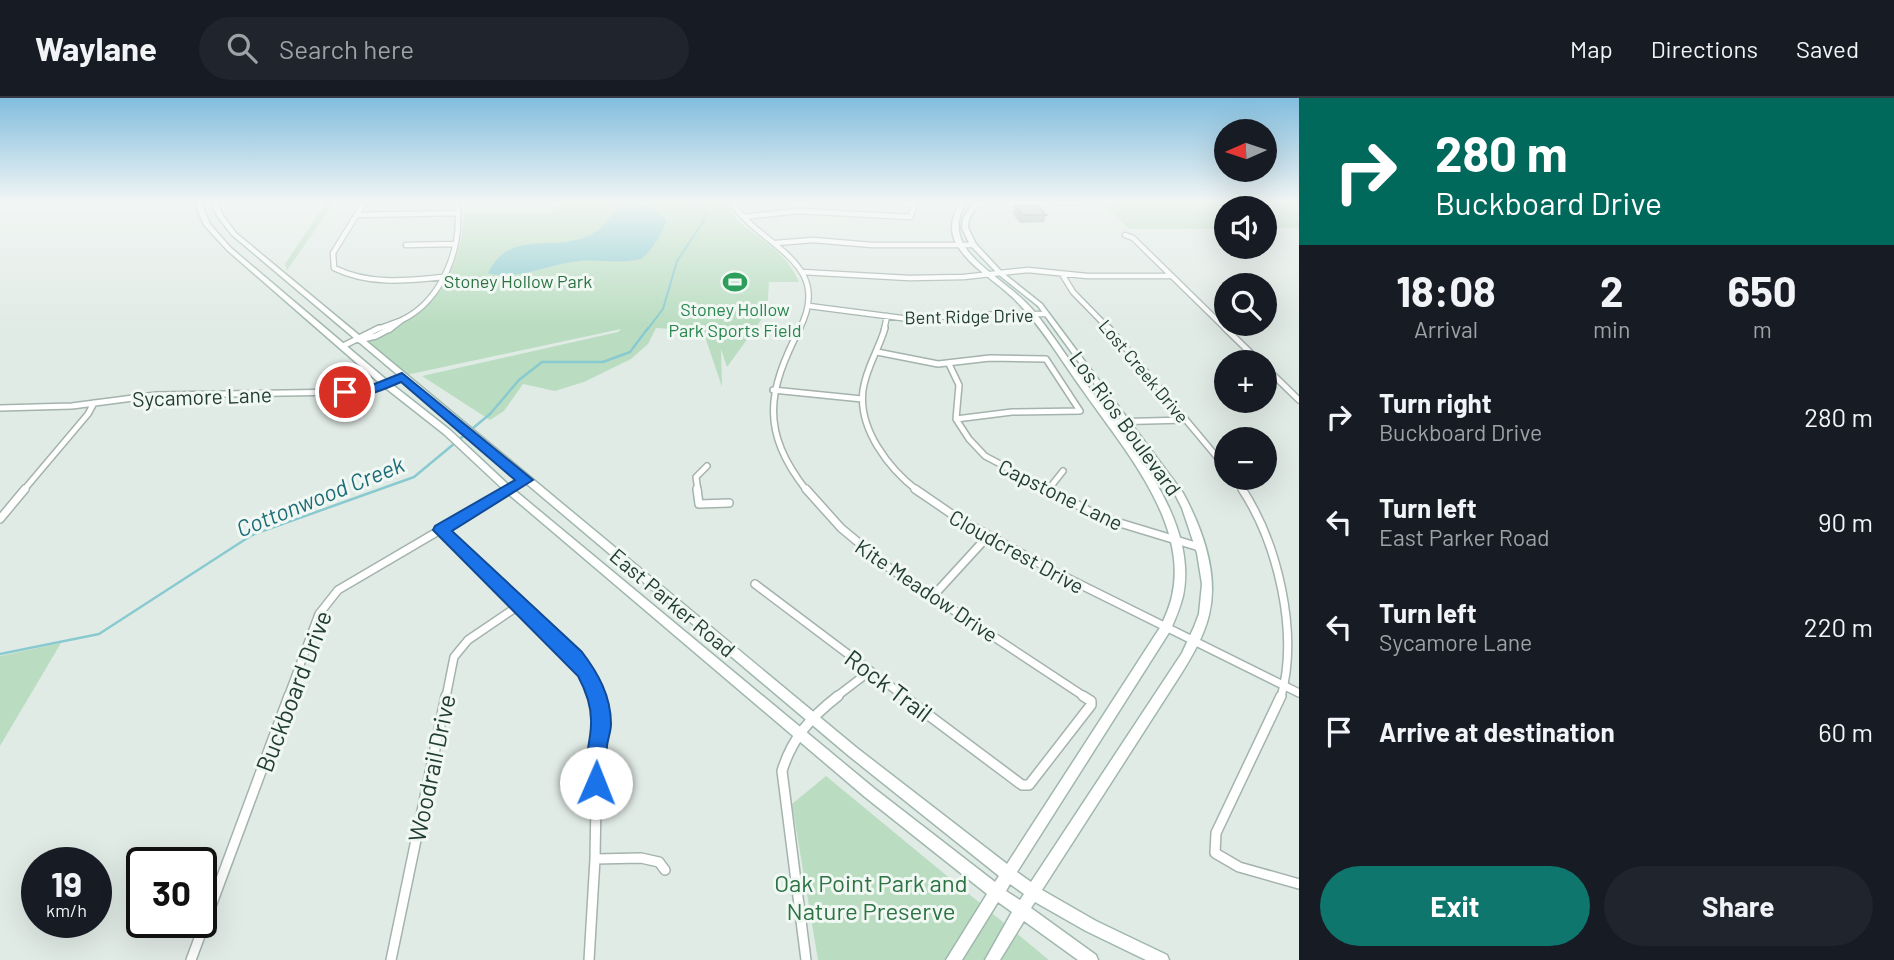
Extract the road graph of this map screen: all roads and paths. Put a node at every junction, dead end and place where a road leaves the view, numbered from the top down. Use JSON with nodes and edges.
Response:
{"nodes":[{"id":1,"x":224,"y":243,"type":"edge"},
{"id":2,"x":245,"y":243,"type":"edge"},
{"id":3,"x":340,"y":243,"type":"edge"},
{"id":4,"x":776,"y":243,"type":"edge"},
{"id":5,"x":852,"y":243,"type":"edge"},
{"id":6,"x":1138,"y":243,"type":"edge"},
{"id":7,"x":406,"y":244,"type":"dead end"},
{"id":8,"x":454,"y":244,"type":"joint"},
{"id":9,"x":961,"y":245,"type":"junction"},
{"id":10,"x":973,"y":245,"type":"joint"},
{"id":11,"x":802,"y":272,"type":"junction"},
{"id":12,"x":1000,"y":273,"type":"junction"},
{"id":13,"x":1062,"y":274,"type":"junction"},
{"id":14,"x":990,"y":275,"type":"junction"},
{"id":15,"x":442,"y":276,"type":"junction"},
{"id":16,"x":1172,"y":276,"type":"junction"},
{"id":17,"x":809,"y":306,"type":"junction"},
{"id":18,"x":1032,"y":314,"type":"junction"},
{"id":19,"x":1046,"y":314,"type":"junction"},
{"id":20,"x":887,"y":316,"type":"junction"},
{"id":21,"x":359,"y":340,"type":"junction"},
{"id":22,"x":343,"y":346,"type":"junction"},
{"id":23,"x":1248,"y":350,"type":"edge"},
{"id":24,"x":877,"y":352,"type":"junction"},
{"id":25,"x":949,"y":364,"type":"junction"},
{"id":26,"x":402,"y":377,"type":"junction"},
{"id":27,"x":1277,"y":379,"type":"edge"},
{"id":28,"x":386,"y":384,"type":"junction"},
{"id":29,"x":773,"y":390,"type":"junction"},
{"id":30,"x":862,"y":399,"type":"junction"},
{"id":31,"x":1299,"y":400,"type":"edge"},
{"id":32,"x":94,"y":403,"type":"junction"},
{"id":33,"x":0,"y":408,"type":"edge"},
{"id":34,"x":956,"y":419,"type":"junction"},
{"id":35,"x":1186,"y":420,"type":"junction"},
{"id":36,"x":1126,"y":421,"type":"junction"},
{"id":37,"x":1109,"y":422,"type":"junction"},
{"id":38,"x":1214,"y":453,"type":"edge"},
{"id":39,"x":707,"y":466,"type":"dead end"},
{"id":40,"x":1063,"y":471,"type":"dead end"},
{"id":41,"x":526,"y":480,"type":"junction"},
{"id":42,"x":509,"y":489,"type":"junction"},
{"id":43,"x":1048,"y":490,"type":"junction"},
{"id":44,"x":1242,"y":490,"type":"edge"},
{"id":45,"x":729,"y":503,"type":"dead end"},
{"id":46,"x":0,"y":519,"type":"edge"},
{"id":47,"x":441,"y":530,"type":"junction"},
{"id":48,"x":988,"y":536,"type":"junction"},
{"id":49,"x":1175,"y":542,"type":"junction"},
{"id":50,"x":1199,"y":547,"type":"junction"},
{"id":51,"x":755,"y":584,"type":"dead end"},
{"id":52,"x":659,"y":590,"type":"junction"},
{"id":53,"x":934,"y":595,"type":"junction"},
{"id":54,"x":642,"y":601,"type":"junction"},
{"id":55,"x":518,"y":606,"type":"junction"},
{"id":56,"x":1166,"y":628,"type":"junction"},
{"id":57,"x":1192,"y":641,"type":"junction"},
{"id":58,"x":870,"y":671,"type":"junction"},
{"id":59,"x":1286,"y":684,"type":"junction"},
{"id":60,"x":1299,"y":693,"type":"edge"},
{"id":61,"x":811,"y":717,"type":"junction"},
{"id":62,"x":798,"y":732,"type":"junction"},
{"id":63,"x":1022,"y":785,"type":"joint"},
{"id":64,"x":595,"y":859,"type":"junction"},
{"id":65,"x":665,"y":870,"type":"dead end"},
{"id":66,"x":1008,"y":874,"type":"junction"},
{"id":67,"x":1299,"y":884,"type":"edge"},
{"id":68,"x":997,"y":893,"type":"junction"},
{"id":69,"x":1034,"y":893,"type":"junction"},
{"id":70,"x":1021,"y":910,"type":"junction"},
{"id":71,"x":191,"y":960,"type":"edge"},
{"id":72,"x":391,"y":960,"type":"edge"},
{"id":73,"x":589,"y":960,"type":"edge"},
{"id":74,"x":806,"y":960,"type":"edge"},
{"id":75,"x":953,"y":960,"type":"edge"},
{"id":76,"x":992,"y":960,"type":"edge"},
{"id":77,"x":1091,"y":960,"type":"edge"},
{"id":78,"x":1162,"y":960,"type":"edge"}],
"edges":[{"from":1,"to":22,"type":"main road","name":"East Parker Road"},
{"from":2,"to":21,"type":"main road","name":"East Parker Road"},
{"from":3,"to":15,"type":"street"},
{"from":4,"to":11,"type":"street"},
{"from":5,"to":9,"type":"street"},
{"from":6,"to":16,"type":"street"},
{"from":7,"to":8,"type":"street"},
{"from":8,"to":15,"type":"street"},
{"from":9,"to":10,"type":"street"},
{"from":9,"to":14,"type":"main road","name":"Los Rios Boulevard"},
{"from":10,"to":12,"type":"main road","name":"Los Rios Boulevard"},
{"from":11,"to":14,"type":"street"},
{"from":11,"to":17,"type":"street"},
{"from":12,"to":13,"type":"street"},
{"from":12,"to":14,"type":"street"},
{"from":12,"to":19,"type":"main road","name":"Los Rios Boulevard"},
{"from":13,"to":16,"type":"street"},
{"from":13,"to":35,"type":"street","name":"Lost Creek Drive"},
{"from":14,"to":18,"type":"main road","name":"Los Rios Boulevard"},
{"from":15,"to":21,"type":"street"},
{"from":16,"to":23,"type":"street"},
{"from":17,"to":20,"type":"street","name":"Bent Ridge Drive"},
{"from":17,"to":29,"type":"street","name":"Kite Meadow Drive"},
{"from":18,"to":19,"type":"street","name":"Bent Ridge Drive"},
{"from":18,"to":20,"type":"street","name":"Bent Ridge Drive"},
{"from":18,"to":37,"type":"main road","name":"Los Rios Boulevard"},
{"from":19,"to":36,"type":"main road","name":"Los Rios Boulevard"},
{"from":20,"to":24,"type":"street"},
{"from":21,"to":22,"type":"street"},
{"from":21,"to":26,"type":"main road","name":"East Parker Road"},
{"from":22,"to":28,"type":"main road","name":"East Parker Road"},
{"from":24,"to":25,"type":"street"},
{"from":24,"to":30,"type":"street"},
{"from":25,"to":34,"type":"street"},
{"from":25,"to":34,"type":"street"},
{"from":26,"to":28,"type":"street","name":"Sycamore Lane"},
{"from":26,"to":41,"type":"main road","name":"East Parker Road"},
{"from":27,"to":31,"type":"street"},
{"from":28,"to":32,"type":"street","name":"Sycamore Lane"},
{"from":28,"to":42,"type":"main road","name":"East Parker Road"},
{"from":29,"to":30,"type":"street"},
{"from":29,"to":53,"type":"street","name":"Kite Meadow Drive"},
{"from":30,"to":48,"type":"street","name":"Cloudcrest Drive"},
{"from":32,"to":33,"type":"street","name":"Sycamore Lane"},
{"from":32,"to":46,"type":"street"},
{"from":34,"to":43,"type":"street","name":"Capstone Lane"},
{"from":35,"to":36,"type":"street"},
{"from":35,"to":38,"type":"street","name":"Lost Creek Drive"},
{"from":36,"to":37,"type":"street"},
{"from":36,"to":50,"type":"main road","name":"Los Rios Boulevard"},
{"from":37,"to":49,"type":"main road","name":"Los Rios Boulevard"},
{"from":39,"to":45,"type":"street"},
{"from":40,"to":43,"type":"street"},
{"from":41,"to":42,"type":"street","name":"Buckboard Drive"},
{"from":41,"to":52,"type":"main road","name":"East Parker Road"},
{"from":42,"to":47,"type":"street","name":"Buckboard Drive"},
{"from":42,"to":54,"type":"main road","name":"East Parker Road"},
{"from":43,"to":49,"type":"street","name":"Capstone Lane"},
{"from":44,"to":59,"type":"street"},
{"from":47,"to":55,"type":"street"},
{"from":47,"to":71,"type":"street","name":"Buckboard Drive"},
{"from":48,"to":53,"type":"street"},
{"from":48,"to":56,"type":"street","name":"Cloudcrest Drive"},
{"from":49,"to":50,"type":"street","name":"Capstone Lane"},
{"from":49,"to":56,"type":"main road","name":"Los Rios Boulevard"},
{"from":50,"to":57,"type":"main road","name":"Los Rios Boulevard"},
{"from":51,"to":58,"type":"street","name":"Rock Trail"},
{"from":52,"to":54,"type":"main road"},
{"from":52,"to":61,"type":"main road","name":"East Parker Road"},
{"from":53,"to":63,"type":"street","name":"Kite Meadow Drive"},
{"from":54,"to":62,"type":"main road","name":"East Parker Road"},
{"from":55,"to":64,"type":"street"},
{"from":55,"to":72,"type":"street","name":"Woodrail Drive"},
{"from":56,"to":57,"type":"street","name":"Cloudcrest Drive"},
{"from":56,"to":66,"type":"main road","name":"Los Rios Boulevard"},
{"from":57,"to":59,"type":"street","name":"Cloudcrest Drive"},
{"from":57,"to":69,"type":"main road","name":"Los Rios Boulevard"},
{"from":58,"to":61,"type":"street"},
{"from":58,"to":63,"type":"street","name":"Rock Trail"},
{"from":59,"to":60,"type":"street","name":"Cloudcrest Drive"},
{"from":59,"to":67,"type":"street"},
{"from":61,"to":62,"type":"street"},
{"from":61,"to":66,"type":"main road","name":"East Parker Road"},
{"from":62,"to":68,"type":"main road","name":"East Parker Road"},
{"from":62,"to":74,"type":"street"},
{"from":64,"to":65,"type":"street"},
{"from":64,"to":73,"type":"street"},
{"from":66,"to":68,"type":"main road","name":"Los Rios Boulevard"},
{"from":66,"to":69,"type":"main road","name":"East Parker Road"},
{"from":68,"to":70,"type":"main road","name":"East Parker Road"},
{"from":68,"to":75,"type":"main road","name":"Los Rios Boulevard"},
{"from":69,"to":70,"type":"main road","name":"Los Rios Boulevard"},
{"from":69,"to":78,"type":"main road","name":"East Parker Road"},
{"from":70,"to":76,"type":"main road","name":"Los Rios Boulevard"},
{"from":70,"to":77,"type":"main road","name":"East Parker Road"}]}
